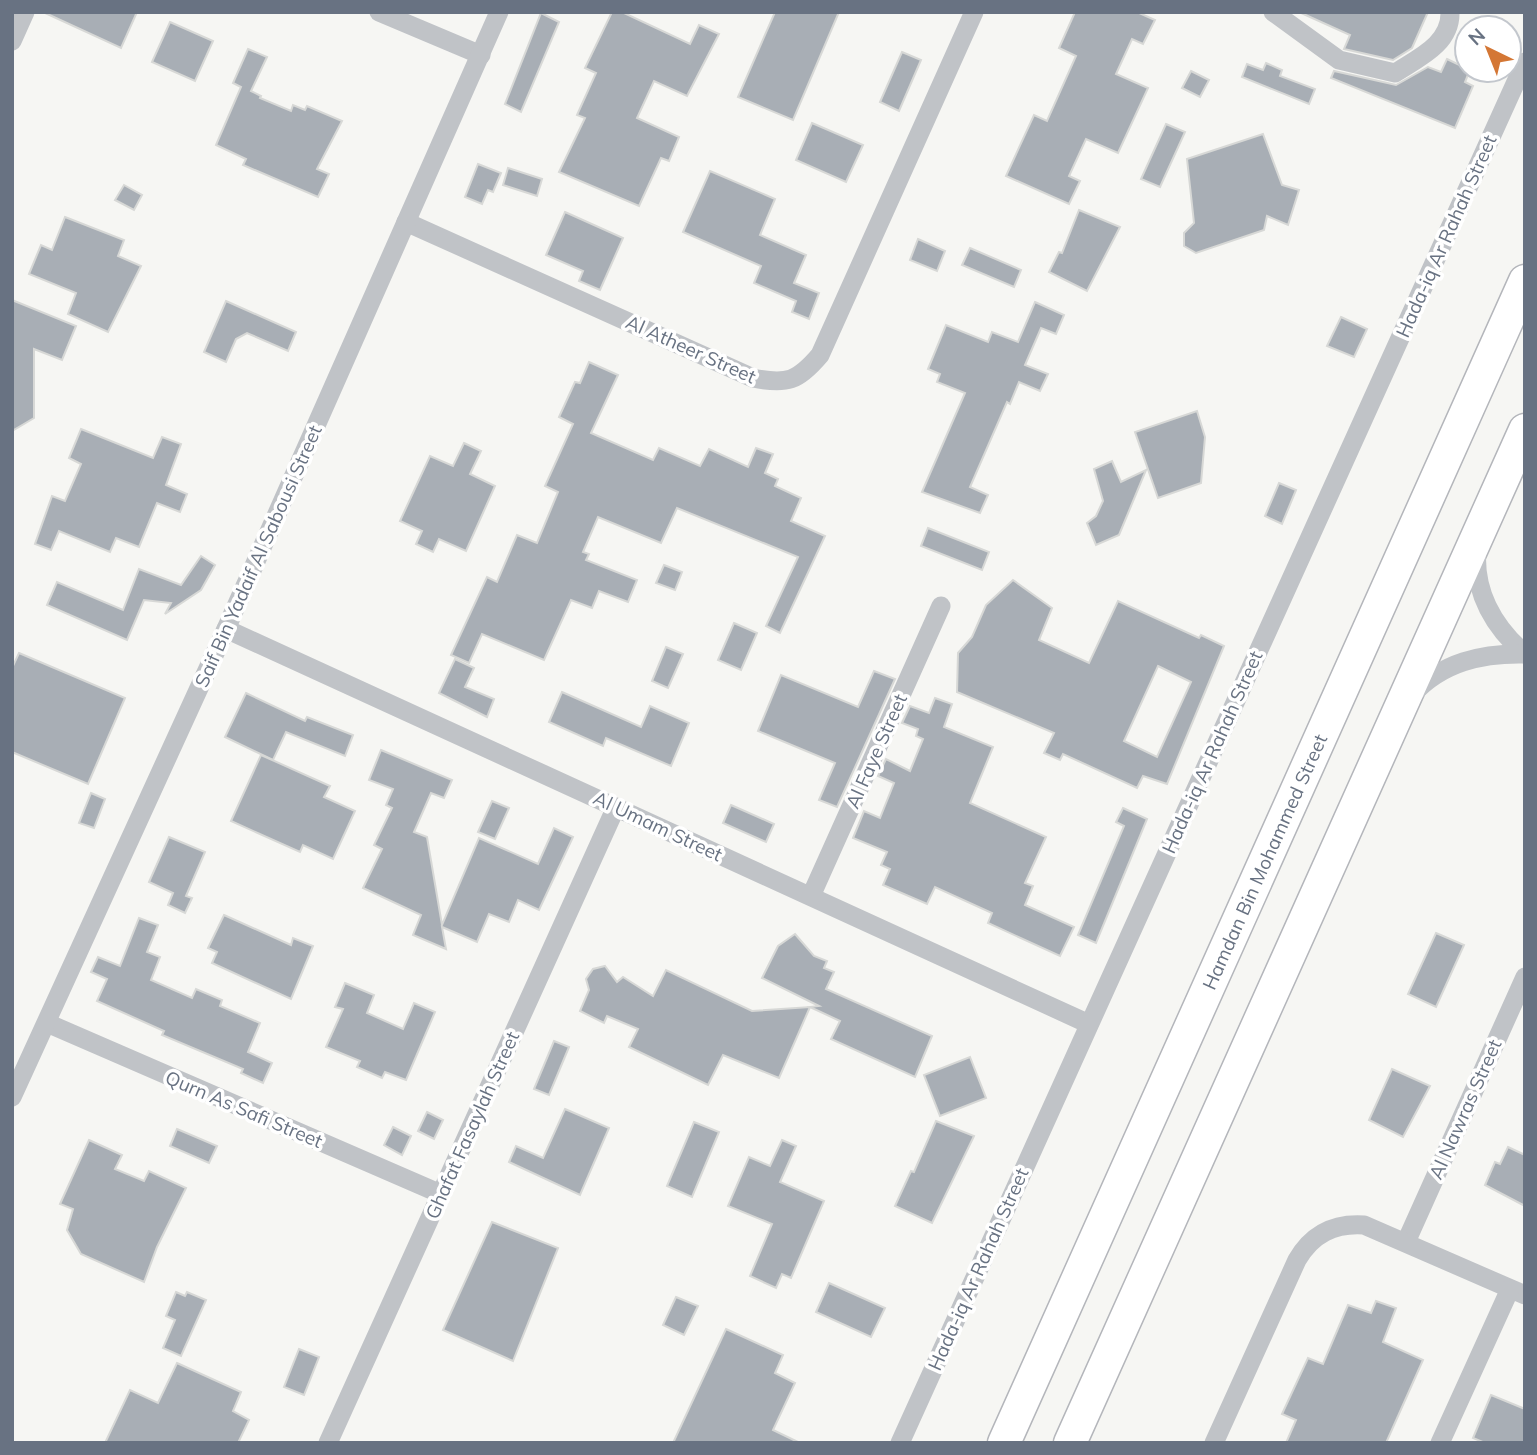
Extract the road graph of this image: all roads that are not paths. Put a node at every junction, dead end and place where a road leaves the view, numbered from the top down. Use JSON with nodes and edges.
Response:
{"nodes":[{"id":1,"x":25,"y":12,"type":"edge"},
{"id":2,"x":379,"y":12,"type":"edge"},
{"id":3,"x":499,"y":12,"type":"edge"},
{"id":4,"x":974,"y":12,"type":"edge"},
{"id":5,"x":1273,"y":12,"type":"edge"},
{"id":6,"x":1450,"y":12,"type":"edge"},
{"id":7,"x":12,"y":41,"type":"edge"},
{"id":8,"x":481,"y":55,"type":"junction"},
{"id":9,"x":1525,"y":62,"type":"edge"},
{"id":10,"x":406,"y":222,"type":"junction"},
{"id":11,"x":1525,"y":281,"type":"edge"},
{"id":12,"x":1525,"y":430,"type":"edge"},
{"id":13,"x":1478,"y":535,"type":"junction"},
{"id":14,"x":941,"y":606,"type":"dead end"},
{"id":15,"x":226,"y":629,"type":"junction"},
{"id":16,"x":1525,"y":654,"type":"edge"},
{"id":17,"x":1400,"y":709,"type":"junction"},
{"id":18,"x":616,"y":807,"type":"junction"},
{"id":19,"x":811,"y":896,"type":"junction"},
{"id":20,"x":1525,"y":977,"type":"edge"},
{"id":21,"x":47,"y":1023,"type":"junction"},
{"id":22,"x":1089,"y":1024,"type":"junction"},
{"id":23,"x":12,"y":1097,"type":"edge"},
{"id":24,"x":441,"y":1194,"type":"junction"},
{"id":25,"x":1406,"y":1242,"type":"junction"},
{"id":26,"x":1517,"y":1292,"type":"edge"},
{"id":27,"x":328,"y":1443,"type":"edge"},
{"id":28,"x":900,"y":1443,"type":"edge"},
{"id":29,"x":1004,"y":1443,"type":"edge"},
{"id":30,"x":1070,"y":1443,"type":"edge"},
{"id":31,"x":1214,"y":1443,"type":"edge"},
{"id":32,"x":1440,"y":1443,"type":"edge"}],
"edges":[{"from":1,"to":7,"type":"street"},
{"from":2,"to":8,"type":"street"},
{"from":3,"to":8,"type":"street","name":"Saif Bin Yadaif Al Sabousi Street"},
{"from":4,"to":10,"type":"street","name":"Al Atheer Street"},
{"from":5,"to":6,"type":"street"},
{"from":8,"to":10,"type":"street","name":"Saif Bin Yadaif Al Sabousi Street"},
{"from":9,"to":22,"type":"street","name":"Hada-iq Ar Rahah Street"},
{"from":10,"to":15,"type":"street","name":"Saif Bin Yadaif Al Sabousi Street"},
{"from":11,"to":29,"type":"main road","name":"Hamdan Bin Mohammed Street"},
{"from":12,"to":13,"type":"main road"},
{"from":13,"to":16,"type":"street"},
{"from":13,"to":17,"type":"main road"},
{"from":14,"to":19,"type":"street","name":"Al Faye Street"},
{"from":15,"to":18,"type":"street","name":"Al Umam Street"},
{"from":15,"to":21,"type":"street","name":"Saif Bin Yadaif Al Sabousi Street"},
{"from":16,"to":17,"type":"street"},
{"from":17,"to":30,"type":"main road"},
{"from":18,"to":19,"type":"street","name":"Al Umam Street"},
{"from":18,"to":24,"type":"street","name":"Ghafat Fasaylah Street"},
{"from":19,"to":22,"type":"street","name":"Al Umam Street"},
{"from":20,"to":25,"type":"street","name":"Al Nawras Street"},
{"from":21,"to":23,"type":"street","name":"Saif Bin Yadaif Al Sabousi Street"},
{"from":21,"to":24,"type":"street","name":"Qurn As Safi Street"},
{"from":22,"to":28,"type":"street","name":"Hada-iq Ar Rahah Street"},
{"from":24,"to":27,"type":"street","name":"Ghafat Fasaylah Street"},
{"from":25,"to":26,"type":"street"},
{"from":25,"to":31,"type":"street"},
{"from":26,"to":32,"type":"street"}]}
